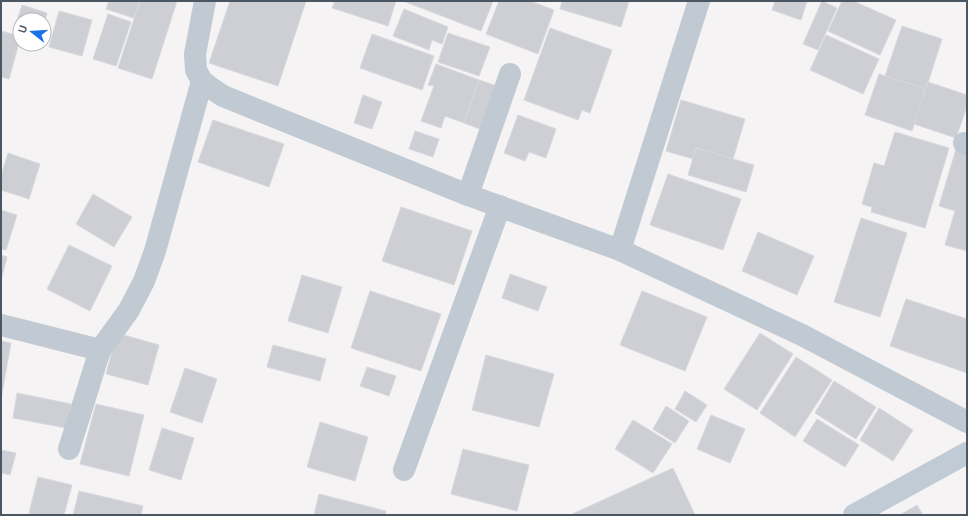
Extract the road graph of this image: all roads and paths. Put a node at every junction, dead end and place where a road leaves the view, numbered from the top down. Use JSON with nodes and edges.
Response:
{"nodes":[{"id":1,"x":205,"y":1,"type":"edge"},
{"id":2,"x":699,"y":1,"type":"edge"},
{"id":3,"x":510,"y":74,"type":"dead end"},
{"id":4,"x":202,"y":81,"type":"junction"},
{"id":5,"x":468,"y":195,"type":"junction"},
{"id":6,"x":500,"y":206,"type":"junction"},
{"id":7,"x":620,"y":250,"type":"junction"},
{"id":8,"x":1,"y":325,"type":"edge"},
{"id":9,"x":100,"y":350,"type":"junction"},
{"id":10,"x":967,"y":422,"type":"edge"},
{"id":11,"x":69,"y":449,"type":"dead end"},
{"id":12,"x":967,"y":453,"type":"edge"},
{"id":13,"x":404,"y":470,"type":"dead end"},
{"id":14,"x":854,"y":515,"type":"edge"}],
"edges":[{"from":1,"to":4,"type":"street"},
{"from":2,"to":7,"type":"street"},
{"from":3,"to":5,"type":"street"},
{"from":4,"to":5,"type":"street"},
{"from":4,"to":9,"type":"street"},
{"from":5,"to":6,"type":"street"},
{"from":6,"to":7,"type":"street"},
{"from":6,"to":13,"type":"street"},
{"from":7,"to":10,"type":"street"},
{"from":8,"to":9,"type":"street"},
{"from":9,"to":11,"type":"street"},
{"from":12,"to":14,"type":"street"}]}
